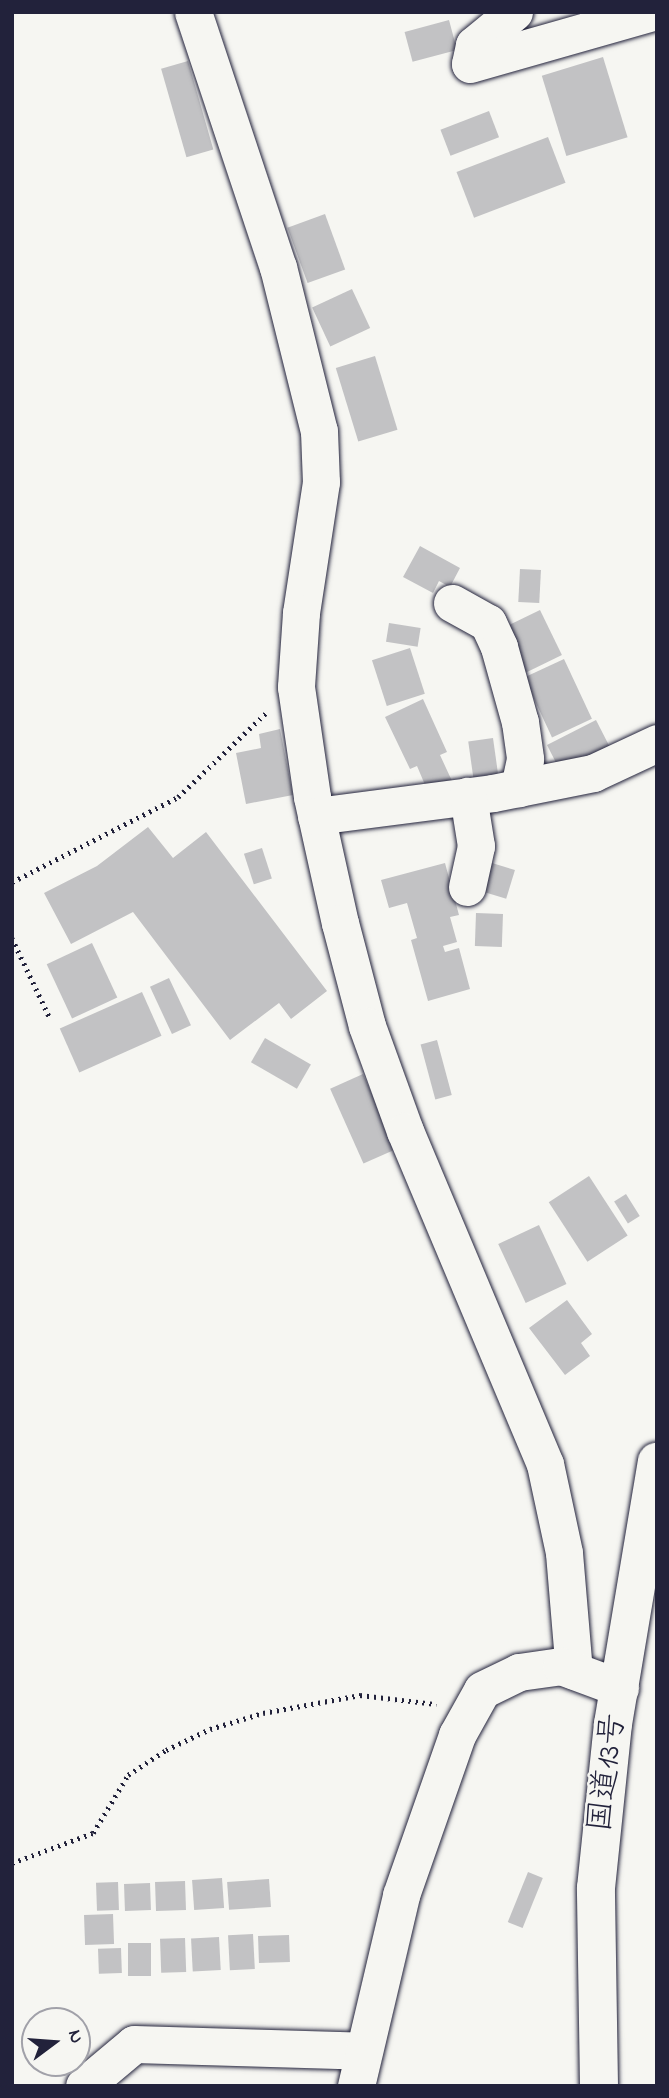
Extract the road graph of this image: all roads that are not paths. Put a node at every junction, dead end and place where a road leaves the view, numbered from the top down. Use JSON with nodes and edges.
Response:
{"nodes":[{"id":1,"x":193,"y":12,"type":"edge"},
{"id":2,"x":514,"y":12,"type":"edge"},
{"id":3,"x":652,"y":12,"type":"edge"},
{"id":4,"x":452,"y":603,"type":"dead end"},
{"id":5,"x":657,"y":743,"type":"edge"},
{"id":6,"x":519,"y":788,"type":"junction"},
{"id":7,"x":468,"y":796,"type":"junction"},
{"id":8,"x":316,"y":816,"type":"junction"},
{"id":9,"x":467,"y":887,"type":"dead end"},
{"id":10,"x":657,"y":1462,"type":"edge"},
{"id":11,"x":574,"y":1671,"type":"junction"},
{"id":12,"x":620,"y":1688,"type":"junction"},
{"id":13,"x":364,"y":2051,"type":"junction"},
{"id":14,"x":84,"y":2086,"type":"edge"},
{"id":15,"x":356,"y":2086,"type":"edge"},
{"id":16,"x":599,"y":2086,"type":"edge"}],
"edges":[{"from":1,"to":8,"type":"street"},
{"from":2,"to":3,"type":"street"},
{"from":4,"to":6,"type":"street"},
{"from":5,"to":6,"type":"street"},
{"from":6,"to":7,"type":"street"},
{"from":7,"to":8,"type":"street"},
{"from":7,"to":9,"type":"street"},
{"from":8,"to":11,"type":"street"},
{"from":10,"to":12,"type":"highway","name":"国道13号"},
{"from":11,"to":12,"type":"street"},
{"from":11,"to":13,"type":"street"},
{"from":12,"to":16,"type":"highway","name":"国道13号"},
{"from":13,"to":14,"type":"street"},
{"from":13,"to":15,"type":"street"}]}
